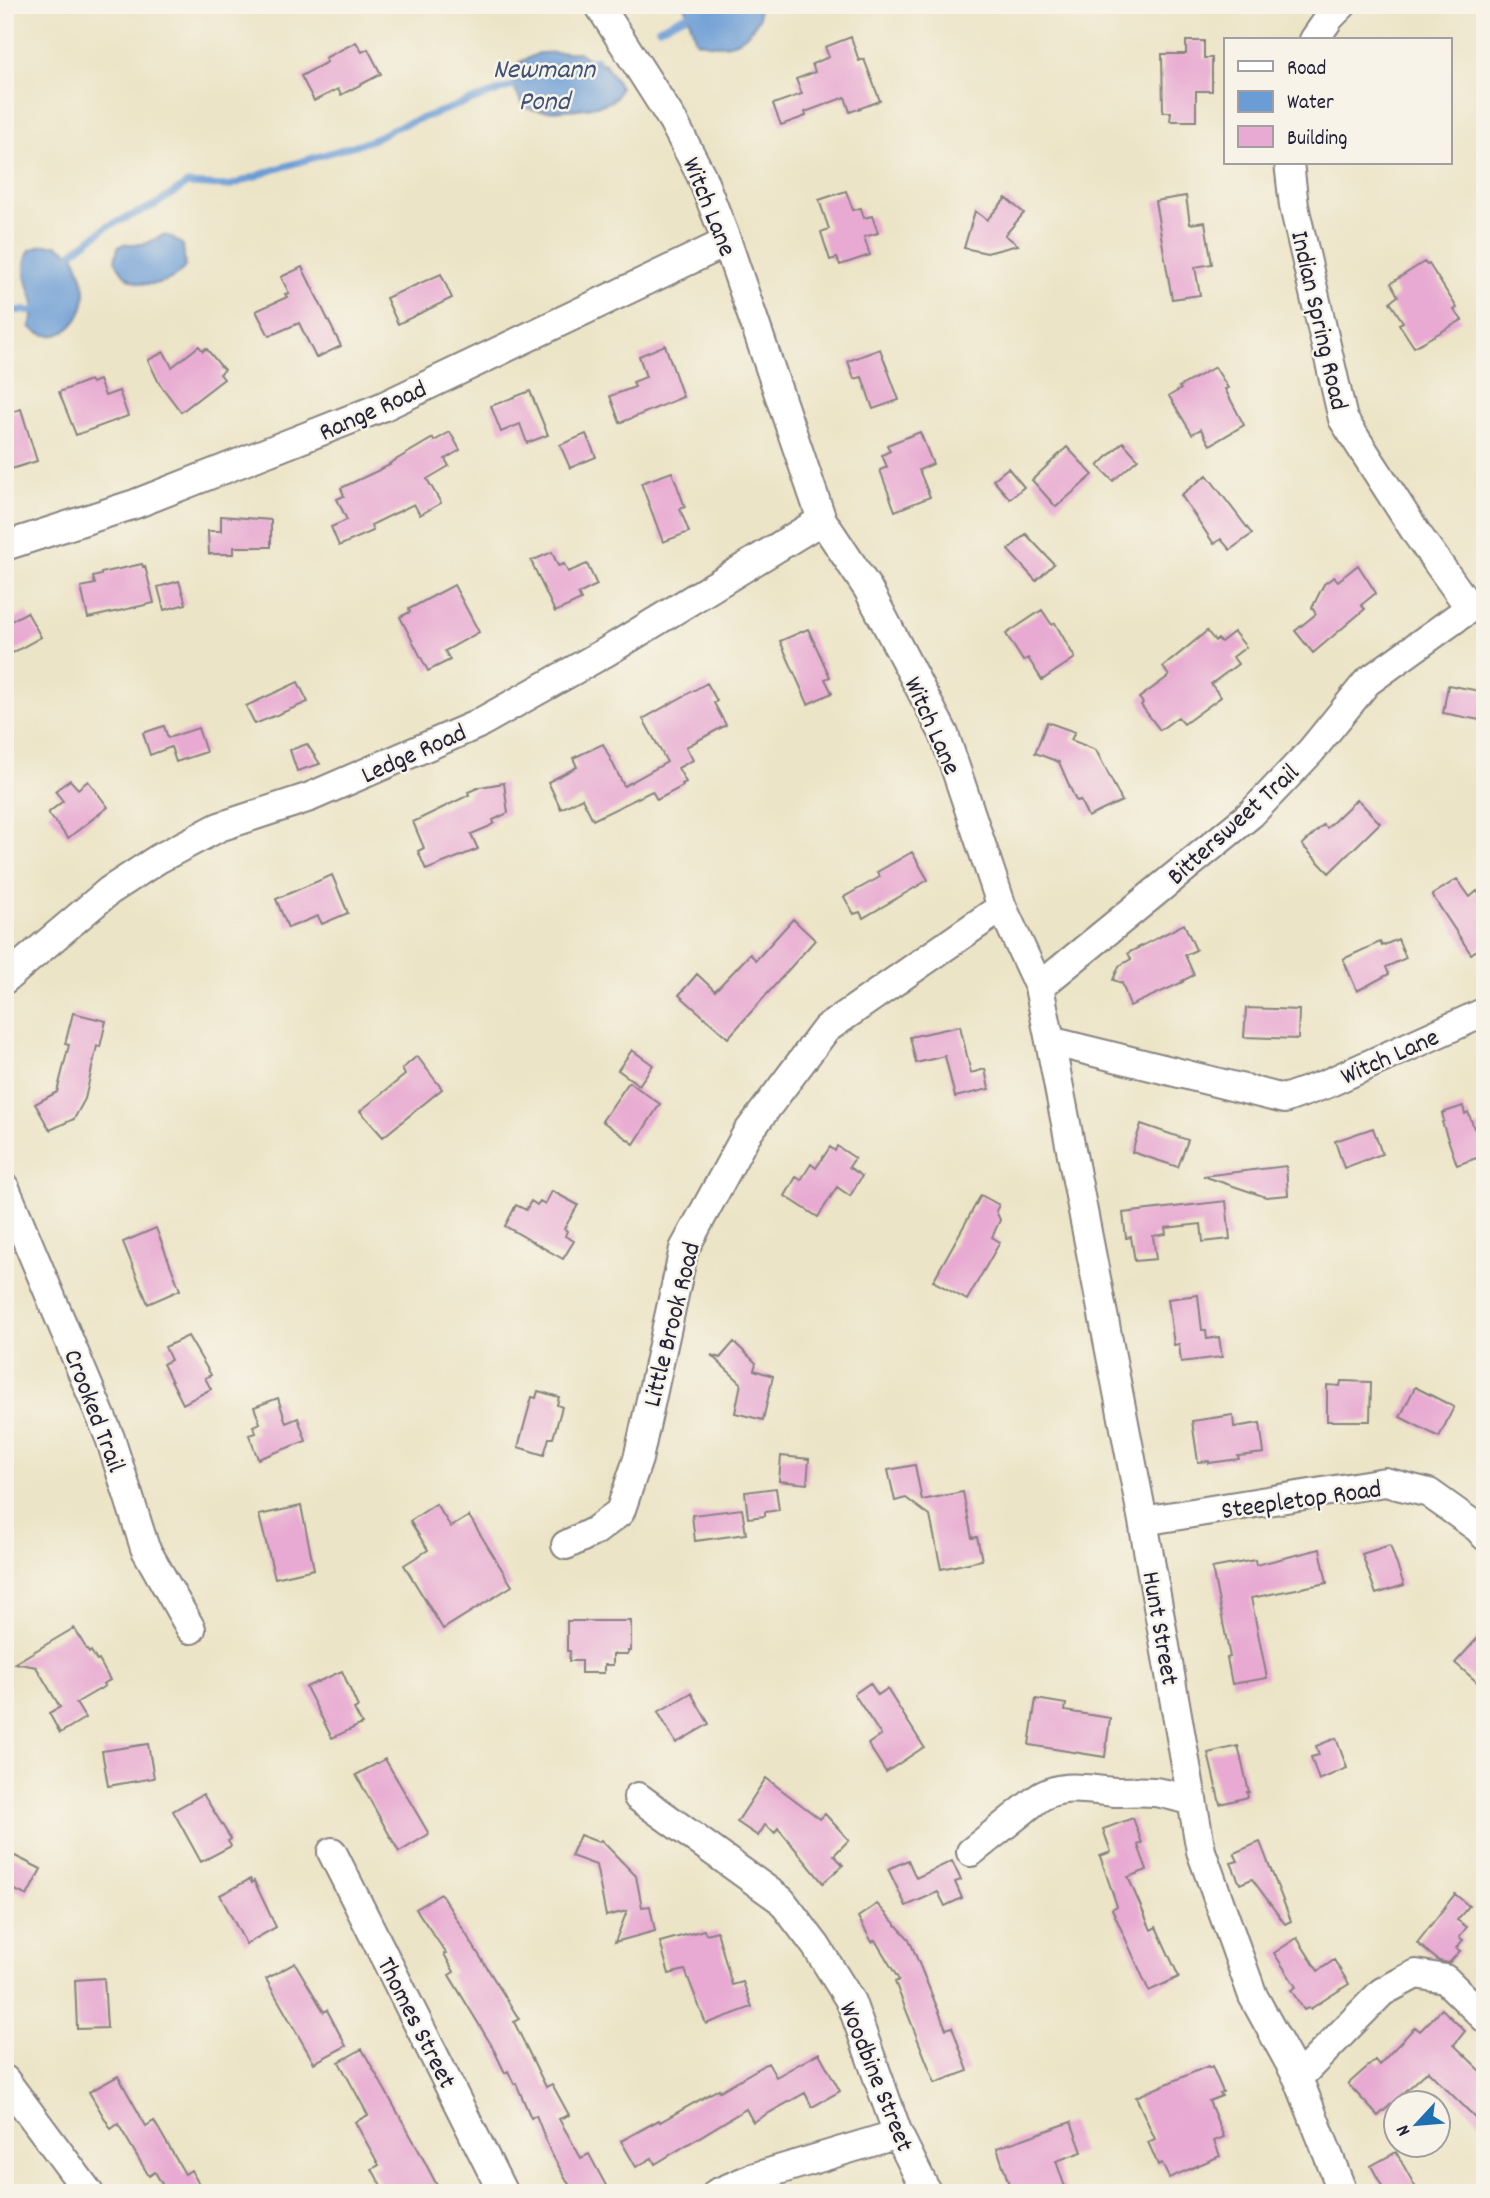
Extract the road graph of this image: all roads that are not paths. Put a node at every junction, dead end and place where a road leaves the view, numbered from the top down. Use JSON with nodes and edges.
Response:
{"nodes":[{"id":1,"x":600,"y":5,"type":"edge"},
{"id":2,"x":1342,"y":5,"type":"edge"},
{"id":3,"x":1315,"y":38,"type":"edge"},
{"id":4,"x":1289,"y":164,"type":"edge"},
{"id":5,"x":727,"y":242,"type":"junction"},
{"id":6,"x":822,"y":520,"type":"junction"},
{"id":7,"x":5,"y":546,"type":"edge"},
{"id":8,"x":1477,"y":610,"type":"edge"},
{"id":9,"x":1002,"y":906,"type":"junction"},
{"id":10,"x":5,"y":979,"type":"edge"},
{"id":11,"x":1039,"y":987,"type":"junction"},
{"id":12,"x":1485,"y":1012,"type":"edge"},
{"id":13,"x":1050,"y":1041,"type":"junction"},
{"id":14,"x":5,"y":1188,"type":"edge"},
{"id":15,"x":1143,"y":1521,"type":"junction"},
{"id":16,"x":1485,"y":1536,"type":"edge"},
{"id":17,"x":566,"y":1545,"type":"dead end"},
{"id":18,"x":191,"y":1629,"type":"dead end"},
{"id":19,"x":638,"y":1797,"type":"dead end"},
{"id":20,"x":1192,"y":1801,"type":"junction"},
{"id":21,"x":332,"y":1852,"type":"dead end"},
{"id":22,"x":971,"y":1852,"type":"dead end"},
{"id":23,"x":1485,"y":2018,"type":"edge"},
{"id":24,"x":1298,"y":2078,"type":"junction"},
{"id":25,"x":5,"y":2080,"type":"edge"},
{"id":26,"x":898,"y":2134,"type":"junction"},
{"id":27,"x":89,"y":2193,"type":"edge"},
{"id":28,"x":503,"y":2193,"type":"edge"},
{"id":29,"x":717,"y":2193,"type":"edge"},
{"id":30,"x":927,"y":2193,"type":"edge"},
{"id":31,"x":1343,"y":2193,"type":"edge"}],
"edges":[{"from":1,"to":5,"type":"street","name":"Witch Lane"},
{"from":2,"to":3,"type":"street"},
{"from":4,"to":8,"type":"street","name":"Indian Spring Road"},
{"from":5,"to":6,"type":"street","name":"Witch Lane"},
{"from":5,"to":7,"type":"street","name":"Range Road"},
{"from":6,"to":9,"type":"street","name":"Witch Lane"},
{"from":6,"to":10,"type":"street","name":"Ledge Road"},
{"from":8,"to":11,"type":"street","name":"Bittersweet Trail"},
{"from":9,"to":11,"type":"street","name":"Witch Lane"},
{"from":9,"to":17,"type":"street","name":"Little Brook Road"},
{"from":11,"to":13,"type":"street","name":"Witch Lane"},
{"from":12,"to":13,"type":"street","name":"Witch Lane"},
{"from":13,"to":15,"type":"street","name":"Hunt Street"},
{"from":14,"to":18,"type":"street","name":"Crooked Trail"},
{"from":15,"to":16,"type":"street","name":"Steepletop Road"},
{"from":15,"to":20,"type":"street","name":"Hunt Street"},
{"from":19,"to":26,"type":"street","name":"Woodbine Street"},
{"from":20,"to":22,"type":"street"},
{"from":20,"to":24,"type":"street","name":"Hunt Street"},
{"from":21,"to":28,"type":"street","name":"Thomes Street"},
{"from":23,"to":24,"type":"street"},
{"from":24,"to":31,"type":"street","name":"Hunt Street"},
{"from":25,"to":27,"type":"street"},
{"from":26,"to":29,"type":"street"},
{"from":26,"to":30,"type":"street","name":"Woodbine Street"}]}
